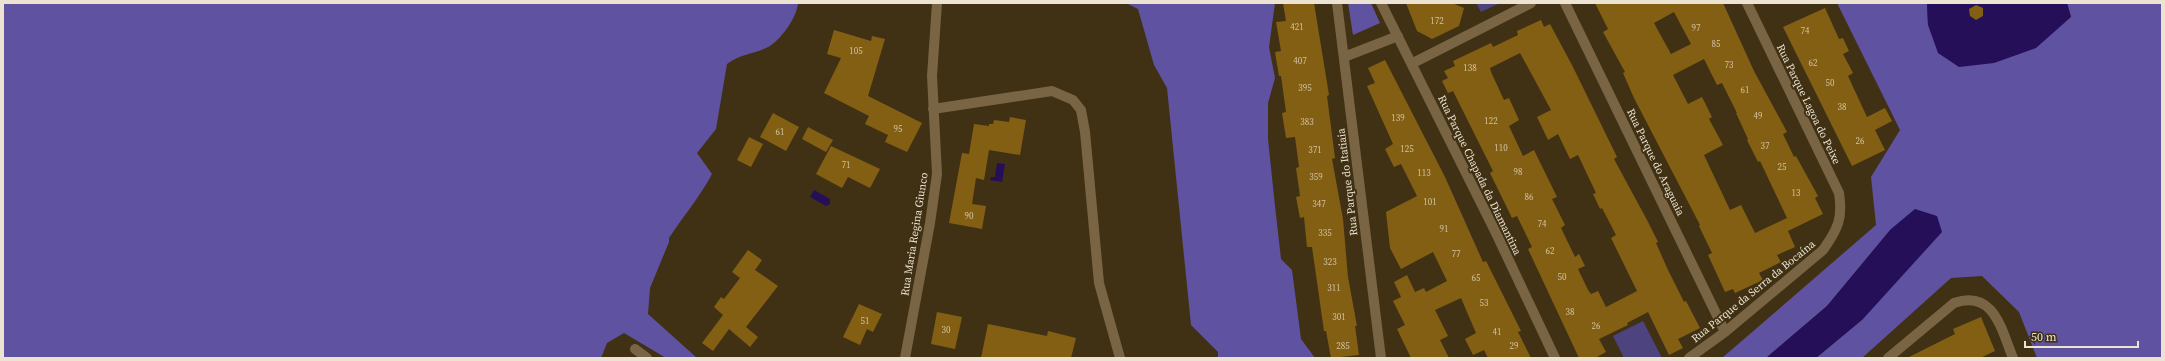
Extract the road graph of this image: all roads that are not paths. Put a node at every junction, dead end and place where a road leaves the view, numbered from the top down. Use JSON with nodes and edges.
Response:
{"nodes":[{"id":1,"x":937,"y":3,"type":"edge"},
{"id":2,"x":1337,"y":3,"type":"edge"},
{"id":3,"x":1381,"y":3,"type":"edge"},
{"id":4,"x":1531,"y":3,"type":"edge"},
{"id":5,"x":1565,"y":3,"type":"edge"},
{"id":6,"x":1747,"y":3,"type":"edge"},
{"id":7,"x":1398,"y":36,"type":"junction"},
{"id":8,"x":1344,"y":57,"type":"junction"},
{"id":9,"x":1413,"y":63,"type":"junction"},
{"id":10,"x":933,"y":109,"type":"junction"},
{"id":11,"x":1841,"y":218,"type":"joint"},
{"id":12,"x":1725,"y":332,"type":"junction"},
{"id":13,"x":635,"y":349,"type":"dead end"},
{"id":14,"x":647,"y":358,"type":"edge"},
{"id":15,"x":905,"y":358,"type":"edge"},
{"id":16,"x":1120,"y":358,"type":"edge"},
{"id":17,"x":1381,"y":358,"type":"edge"},
{"id":18,"x":1555,"y":358,"type":"edge"},
{"id":19,"x":1689,"y":358,"type":"edge"},
{"id":20,"x":1888,"y":358,"type":"edge"},
{"id":21,"x":2013,"y":358,"type":"edge"}],
"edges":[{"from":1,"to":10,"type":"street","name":"Rua Maria Regina Giunco"},
{"from":2,"to":8,"type":"street","name":"Rua Parque do Itatiaia"},
{"from":3,"to":7,"type":"street","name":"Rua Parque Chapada da Diamantina"},
{"from":4,"to":9,"type":"street"},
{"from":5,"to":12,"type":"street","name":"Rua Parque do Araguaia"},
{"from":6,"to":11,"type":"street","name":"Rua Parque Lagoa do Peixe"},
{"from":7,"to":8,"type":"street"},
{"from":7,"to":9,"type":"street","name":"Rua Parque Chapada da Diamantina"},
{"from":8,"to":17,"type":"street","name":"Rua Parque do Itatiaia"},
{"from":9,"to":18,"type":"street","name":"Rua Parque Chapada da Diamantina"},
{"from":10,"to":15,"type":"street","name":"Rua Maria Regina Giunco"},
{"from":10,"to":16,"type":"street"},
{"from":11,"to":12,"type":"street","name":"Rua Parque da Serra da Bocaína"},
{"from":12,"to":19,"type":"street","name":"Rua Parque da Serra da Bocaína"},
{"from":13,"to":14,"type":"street"},
{"from":20,"to":21,"type":"street"}]}
